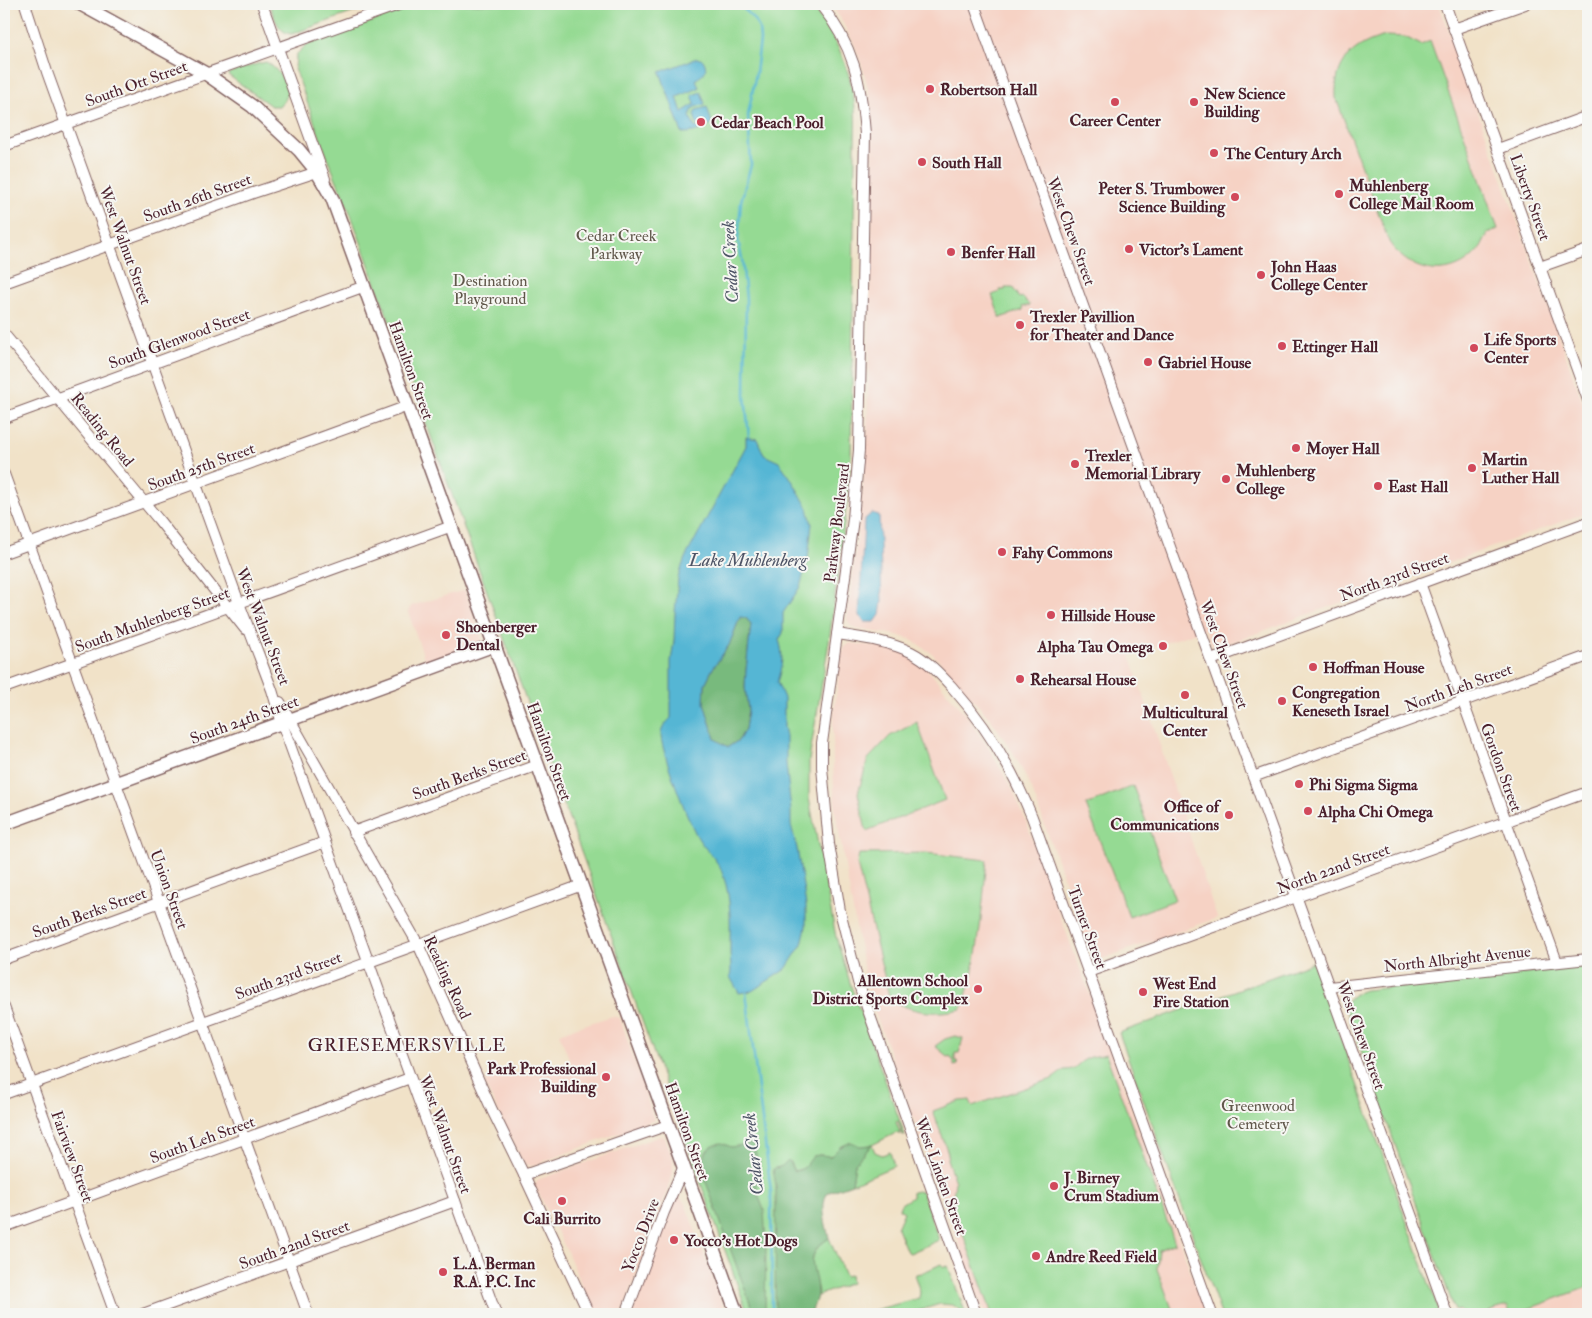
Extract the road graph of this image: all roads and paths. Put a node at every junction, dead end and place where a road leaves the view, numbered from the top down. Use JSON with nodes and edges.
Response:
{"nodes":[{"id":1,"x":25,"y":4,"type":"edge"},
{"id":2,"x":80,"y":4,"type":"edge"},
{"id":3,"x":262,"y":4,"type":"edge"},
{"id":4,"x":401,"y":4,"type":"edge"},
{"id":5,"x":820,"y":4,"type":"edge"},
{"id":6,"x":974,"y":4,"type":"edge"},
{"id":7,"x":1445,"y":4,"type":"edge"},
{"id":8,"x":1525,"y":4,"type":"edge"},
{"id":9,"x":1454,"y":29,"type":"junction"},
{"id":10,"x":278,"y":48,"type":"junction"},
{"id":11,"x":206,"y":73,"type":"junction"},
{"id":12,"x":1588,"y":116,"type":"edge"},
{"id":13,"x":66,"y":124,"type":"junction"},
{"id":14,"x":4,"y":146,"type":"edge"},
{"id":15,"x":1498,"y":149,"type":"junction"},
{"id":16,"x":317,"y":172,"type":"junction"},
{"id":17,"x":332,"y":198,"type":"junction"},
{"id":18,"x":110,"y":244,"type":"junction"},
{"id":19,"x":1588,"y":250,"type":"edge"},
{"id":20,"x":1540,"y":267,"type":"junction"},
{"id":21,"x":4,"y":283,"type":"edge"},
{"id":22,"x":365,"y":286,"type":"junction"},
{"id":23,"x":4,"y":334,"type":"edge"},
{"id":24,"x":153,"y":363,"type":"junction"},
{"id":25,"x":1586,"y":388,"type":"edge"},
{"id":26,"x":58,"y":398,"type":"junction"},
{"id":27,"x":1588,"y":400,"type":"edge"},
{"id":28,"x":408,"y":406,"type":"junction"},
{"id":29,"x":4,"y":418,"type":"edge"},
{"id":30,"x":4,"y":474,"type":"edge"},
{"id":31,"x":196,"y":483,"type":"junction"},
{"id":32,"x":144,"y":502,"type":"junction"},
{"id":33,"x":1588,"y":522,"type":"edge"},
{"id":34,"x":452,"y":526,"type":"junction"},
{"id":35,"x":29,"y":544,"type":"junction"},
{"id":36,"x":4,"y":553,"type":"edge"},
{"id":37,"x":1420,"y":583,"type":"junction"},
{"id":38,"x":239,"y":603,"type":"junction"},
{"id":39,"x":228,"y":607,"type":"junction"},
{"id":40,"x":837,"y":634,"type":"junction"},
{"id":41,"x":252,"y":638,"type":"junction"},
{"id":42,"x":495,"y":645,"type":"junction"},
{"id":43,"x":1588,"y":656,"type":"edge"},
{"id":44,"x":1211,"y":660,"type":"junction"},
{"id":45,"x":72,"y":664,"type":"junction"},
{"id":46,"x":4,"y":688,"type":"edge"},
{"id":47,"x":272,"y":690,"type":"joint"},
{"id":48,"x":1462,"y":701,"type":"junction"},
{"id":49,"x":286,"y":721,"type":"junction"},
{"id":50,"x":538,"y":765,"type":"junction"},
{"id":51,"x":1254,"y":777,"type":"junction"},
{"id":52,"x":116,"y":783,"type":"junction"},
{"id":53,"x":1588,"y":792,"type":"edge"},
{"id":54,"x":1506,"y":822,"type":"junction"},
{"id":55,"x":4,"y":824,"type":"edge"},
{"id":56,"x":354,"y":832,"type":"junction"},
{"id":57,"x":325,"y":842,"type":"junction"},
{"id":58,"x":582,"y":885,"type":"junction"},
{"id":59,"x":1296,"y":897,"type":"junction"},
{"id":60,"x":159,"y":902,"type":"junction"},
{"id":61,"x":418,"y":944,"type":"junction"},
{"id":62,"x":4,"y":959,"type":"edge"},
{"id":63,"x":1588,"y":959,"type":"edge"},
{"id":64,"x":368,"y":962,"type":"junction"},
{"id":65,"x":1557,"y":962,"type":"junction"},
{"id":66,"x":1088,"y":972,"type":"junction"},
{"id":67,"x":1329,"y":987,"type":"junction"},
{"id":68,"x":4,"y":1007,"type":"edge"},
{"id":69,"x":202,"y":1022,"type":"junction"},
{"id":70,"x":880,"y":1048,"type":"joint"},
{"id":71,"x":410,"y":1078,"type":"junction"},
{"id":72,"x":31,"y":1084,"type":"junction"},
{"id":73,"x":4,"y":1094,"type":"edge"},
{"id":74,"x":668,"y":1125,"type":"junction"},
{"id":75,"x":245,"y":1139,"type":"junction"},
{"id":76,"x":684,"y":1166,"type":"junction"},
{"id":77,"x":524,"y":1175,"type":"junction"},
{"id":78,"x":74,"y":1201,"type":"junction"},
{"id":79,"x":455,"y":1201,"type":"junction"},
{"id":80,"x":4,"y":1227,"type":"edge"},
{"id":81,"x":289,"y":1261,"type":"junction"},
{"id":82,"x":115,"y":1314,"type":"edge"},
{"id":83,"x":142,"y":1314,"type":"edge"},
{"id":84,"x":308,"y":1314,"type":"edge"},
{"id":85,"x":496,"y":1314,"type":"edge"},
{"id":86,"x":589,"y":1314,"type":"edge"},
{"id":87,"x":626,"y":1314,"type":"edge"},
{"id":88,"x":736,"y":1314,"type":"edge"},
{"id":89,"x":976,"y":1314,"type":"edge"},
{"id":90,"x":1212,"y":1314,"type":"edge"},
{"id":91,"x":1448,"y":1314,"type":"edge"}],
"edges":[{"from":1,"to":13,"type":"street","name":"West Walnut Street"},
{"from":2,"to":11,"type":"main road","name":"Hamilton Street"},
{"from":3,"to":10,"type":"street","name":"Hamilton Street"},
{"from":4,"to":10,"type":"street","name":"South Ott Street"},
{"from":5,"to":40,"type":"street","name":"Parkway Boulevard"},
{"from":6,"to":44,"type":"street","name":"West Chew Street"},
{"from":7,"to":9,"type":"street","name":"Liberty Street"},
{"from":8,"to":9,"type":"street"},
{"from":9,"to":15,"type":"street","name":"Liberty Street"},
{"from":10,"to":11,"type":"street","name":"South Ott Street"},
{"from":10,"to":17,"type":"street","name":"Hamilton Street"},
{"from":11,"to":13,"type":"street","name":"South Ott Street"},
{"from":11,"to":16,"type":"main road","name":"Hamilton Street"},
{"from":12,"to":15,"type":"street"},
{"from":13,"to":14,"type":"street","name":"South Ott Street"},
{"from":13,"to":18,"type":"street","name":"West Walnut Street"},
{"from":15,"to":20,"type":"street","name":"Liberty Street"},
{"from":16,"to":17,"type":"main road","name":"Hamilton Street"},
{"from":16,"to":18,"type":"street","name":"South 26th Street"},
{"from":17,"to":22,"type":"main road","name":"Hamilton Street"},
{"from":18,"to":21,"type":"street","name":"South 26th Street"},
{"from":18,"to":24,"type":"street","name":"West Walnut Street"},
{"from":19,"to":20,"type":"street"},
{"from":20,"to":25,"type":"street","name":"Liberty Street"},
{"from":22,"to":24,"type":"street","name":"South Glenwood Street"},
{"from":22,"to":28,"type":"main road","name":"Hamilton Street"},
{"from":23,"to":26,"type":"street","name":"Reading Road"},
{"from":24,"to":26,"type":"street","name":"South Glenwood Street"},
{"from":24,"to":31,"type":"street","name":"West Walnut Street"},
{"from":25,"to":27,"type":"street","name":"Liberty Street"},
{"from":26,"to":29,"type":"street","name":"South Glenwood Street"},
{"from":26,"to":32,"type":"street","name":"Reading Road"},
{"from":28,"to":31,"type":"street","name":"South 25th Street"},
{"from":28,"to":34,"type":"main road","name":"Hamilton Street"},
{"from":30,"to":35,"type":"street","name":"Union Street"},
{"from":31,"to":32,"type":"street","name":"South 25th Street"},
{"from":31,"to":38,"type":"street","name":"West Walnut Street"},
{"from":32,"to":35,"type":"street","name":"South 25th Street"},
{"from":32,"to":39,"type":"street","name":"Reading Road"},
{"from":33,"to":37,"type":"street","name":"North 23rd Street"},
{"from":34,"to":38,"type":"street","name":"South Muhlenberg Street"},
{"from":34,"to":42,"type":"main road","name":"Hamilton Street"},
{"from":35,"to":36,"type":"street","name":"South 25th Street"},
{"from":35,"to":45,"type":"street","name":"Union Street"},
{"from":37,"to":44,"type":"street","name":"North 23rd Street"},
{"from":37,"to":48,"type":"street","name":"Gordon Street"},
{"from":38,"to":39,"type":"street","name":"South Muhlenberg Street"},
{"from":38,"to":41,"type":"street","name":"West Walnut Street"},
{"from":39,"to":41,"type":"street","name":"Reading Road"},
{"from":39,"to":45,"type":"street","name":"South Muhlenberg Street"},
{"from":40,"to":66,"type":"street","name":"Turner Street"},
{"from":40,"to":70,"type":"street","name":"Parkway Boulevard"},
{"from":41,"to":47,"type":"street","name":"West Walnut Street"},
{"from":42,"to":49,"type":"main road","name":"South 24th Street"},
{"from":42,"to":50,"type":"main road","name":"Hamilton Street"},
{"from":43,"to":48,"type":"street","name":"North Leh Street"},
{"from":44,"to":51,"type":"street","name":"West Chew Street"},
{"from":45,"to":46,"type":"street","name":"South Muhlenberg Street"},
{"from":45,"to":52,"type":"street","name":"Union Street"},
{"from":47,"to":49,"type":"street","name":"Reading Road"},
{"from":48,"to":51,"type":"street","name":"North Leh Street"},
{"from":48,"to":54,"type":"street","name":"Gordon Street"},
{"from":49,"to":52,"type":"main road","name":"South 24th Street"},
{"from":49,"to":56,"type":"street","name":"Reading Road"},
{"from":49,"to":57,"type":"street","name":"West Walnut Street"},
{"from":50,"to":56,"type":"street","name":"South Berks Street"},
{"from":50,"to":58,"type":"main road","name":"Hamilton Street"},
{"from":51,"to":59,"type":"street","name":"West Chew Street"},
{"from":52,"to":55,"type":"main road","name":"South 24th Street"},
{"from":52,"to":60,"type":"street","name":"Union Street"},
{"from":53,"to":54,"type":"street","name":"North 22nd Street"},
{"from":54,"to":59,"type":"street","name":"North 22nd Street"},
{"from":54,"to":65,"type":"street","name":"Gordon Street"},
{"from":56,"to":61,"type":"street","name":"Reading Road"},
{"from":57,"to":60,"type":"street","name":"South Berks Street"},
{"from":57,"to":64,"type":"street","name":"West Walnut Street"},
{"from":58,"to":61,"type":"street","name":"South 23rd Street"},
{"from":58,"to":74,"type":"main road","name":"Hamilton Street"},
{"from":59,"to":66,"type":"street","name":"North 22nd Street"},
{"from":59,"to":67,"type":"street","name":"West Chew Street"},
{"from":60,"to":62,"type":"street","name":"South Berks Street"},
{"from":60,"to":69,"type":"street","name":"Union Street"},
{"from":61,"to":64,"type":"street","name":"South 23rd Street"},
{"from":61,"to":77,"type":"street","name":"Reading Road"},
{"from":63,"to":65,"type":"street","name":"North Albright Avenue"},
{"from":64,"to":69,"type":"street","name":"South 23rd Street"},
{"from":64,"to":71,"type":"street","name":"West Walnut Street"},
{"from":65,"to":67,"type":"street","name":"North Albright Avenue"},
{"from":66,"to":90,"type":"street","name":"Turner Street"},
{"from":67,"to":91,"type":"street","name":"West Chew Street"},
{"from":68,"to":72,"type":"street","name":"Fairview Street"},
{"from":69,"to":72,"type":"street","name":"South 23rd Street"},
{"from":69,"to":75,"type":"street","name":"Union Street"},
{"from":70,"to":89,"type":"street","name":"West Linden Street"},
{"from":71,"to":75,"type":"street","name":"South Leh Street"},
{"from":71,"to":79,"type":"street","name":"West Walnut Street"},
{"from":72,"to":73,"type":"street","name":"South 23rd Street"},
{"from":72,"to":78,"type":"street","name":"Fairview Street"},
{"from":74,"to":76,"type":"main road","name":"Hamilton Street"},
{"from":74,"to":77,"type":"street"},
{"from":75,"to":78,"type":"street","name":"South Leh Street"},
{"from":75,"to":81,"type":"street","name":"Union Street"},
{"from":76,"to":87,"type":"street","name":"Yocco Drive"},
{"from":76,"to":88,"type":"main road","name":"Hamilton Street"},
{"from":77,"to":86,"type":"street","name":"Reading Road"},
{"from":78,"to":80,"type":"street","name":"South Leh Street"},
{"from":78,"to":82,"type":"street","name":"Fairview Street"},
{"from":79,"to":81,"type":"street","name":"South 22nd Street"},
{"from":79,"to":85,"type":"street","name":"West Walnut Street"},
{"from":81,"to":83,"type":"street","name":"South 22nd Street"},
{"from":81,"to":84,"type":"street","name":"Union Street"}]}
